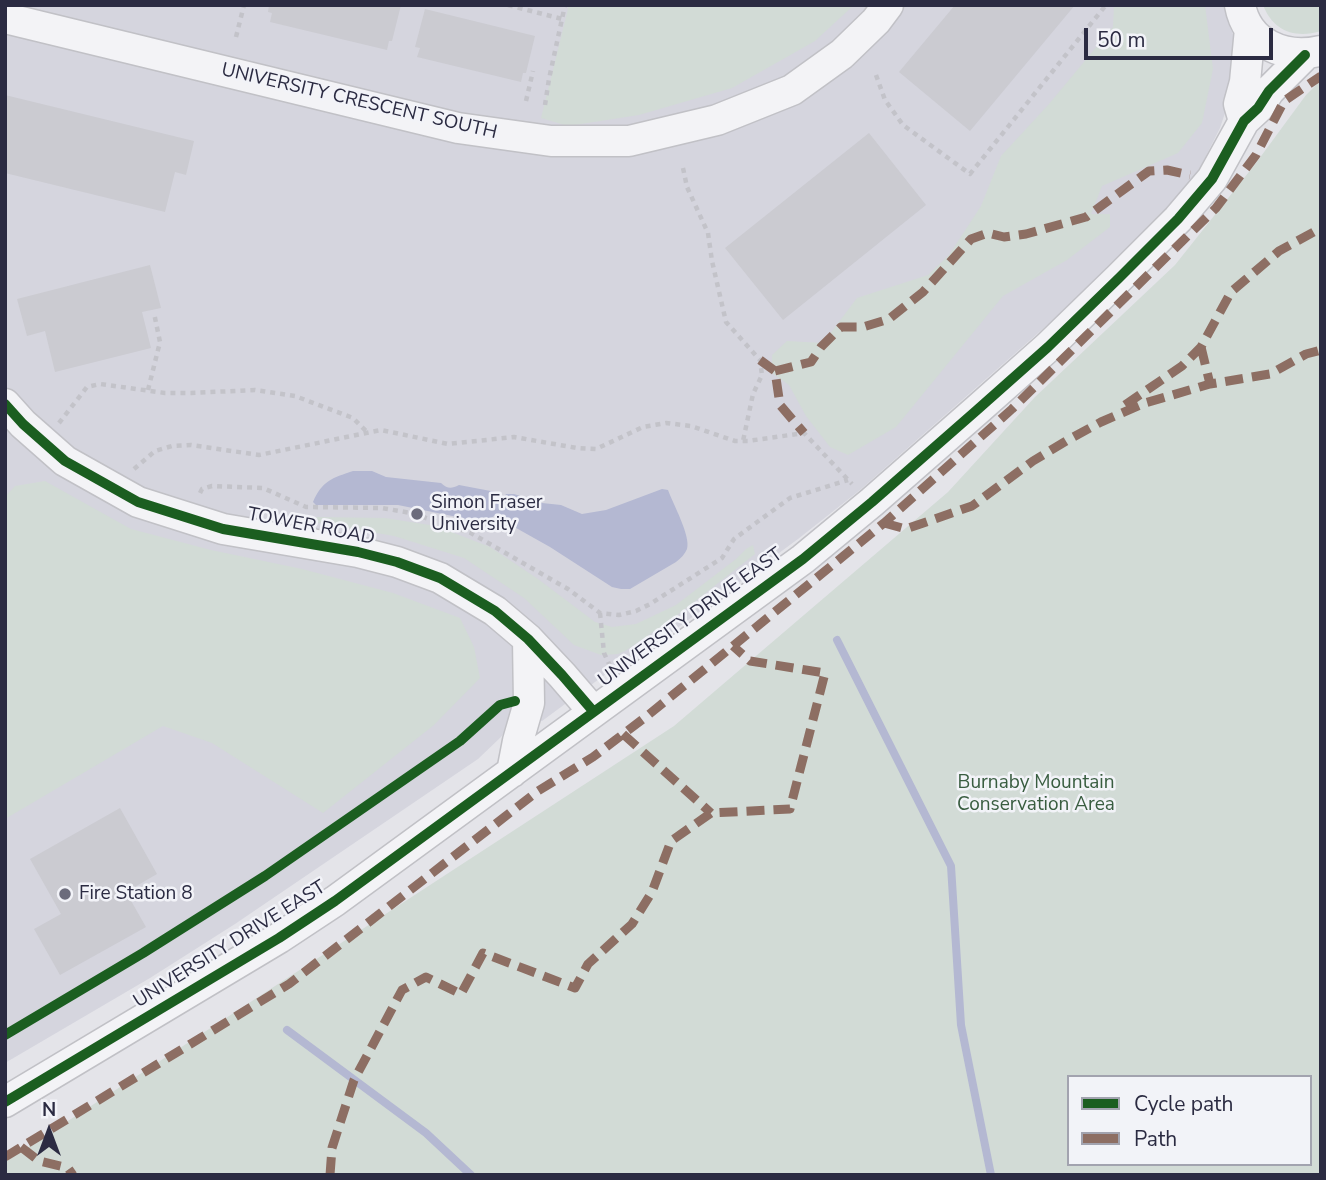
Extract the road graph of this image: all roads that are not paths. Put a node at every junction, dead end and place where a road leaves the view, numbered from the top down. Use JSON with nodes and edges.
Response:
{"nodes":[{"id":1,"x":888,"y":5,"type":"edge"},
{"id":2,"x":1245,"y":17,"type":"edge"},
{"id":3,"x":5,"y":18,"type":"edge"},
{"id":4,"x":1313,"y":53,"type":"edge"},
{"id":5,"x":1244,"y":121,"type":"junction"},
{"id":6,"x":5,"y":404,"type":"edge"},
{"id":7,"x":528,"y":639,"type":"junction"},
{"id":8,"x":593,"y":711,"type":"junction"},
{"id":9,"x":512,"y":772,"type":"junction"},
{"id":10,"x":5,"y":1102,"type":"edge"}],
"edges":[{"from":1,"to":3,"type":"street","name":"UNIVERSITY CRESCENT SOUTH"},
{"from":2,"to":4,"type":"street"},
{"from":2,"to":5,"type":"street","name":"UNIVERSITY DRIVE EAST"},
{"from":4,"to":5,"type":"street","name":"UNIVERSITY DRIVE EAST"},
{"from":5,"to":8,"type":"street","name":"UNIVERSITY DRIVE EAST"},
{"from":6,"to":7,"type":"street","name":"TOWER ROAD"},
{"from":7,"to":8,"type":"street","name":"TOWER ROAD"},
{"from":7,"to":9,"type":"street"},
{"from":8,"to":9,"type":"street","name":"UNIVERSITY DRIVE EAST"},
{"from":9,"to":10,"type":"street","name":"UNIVERSITY DRIVE EAST"}]}
